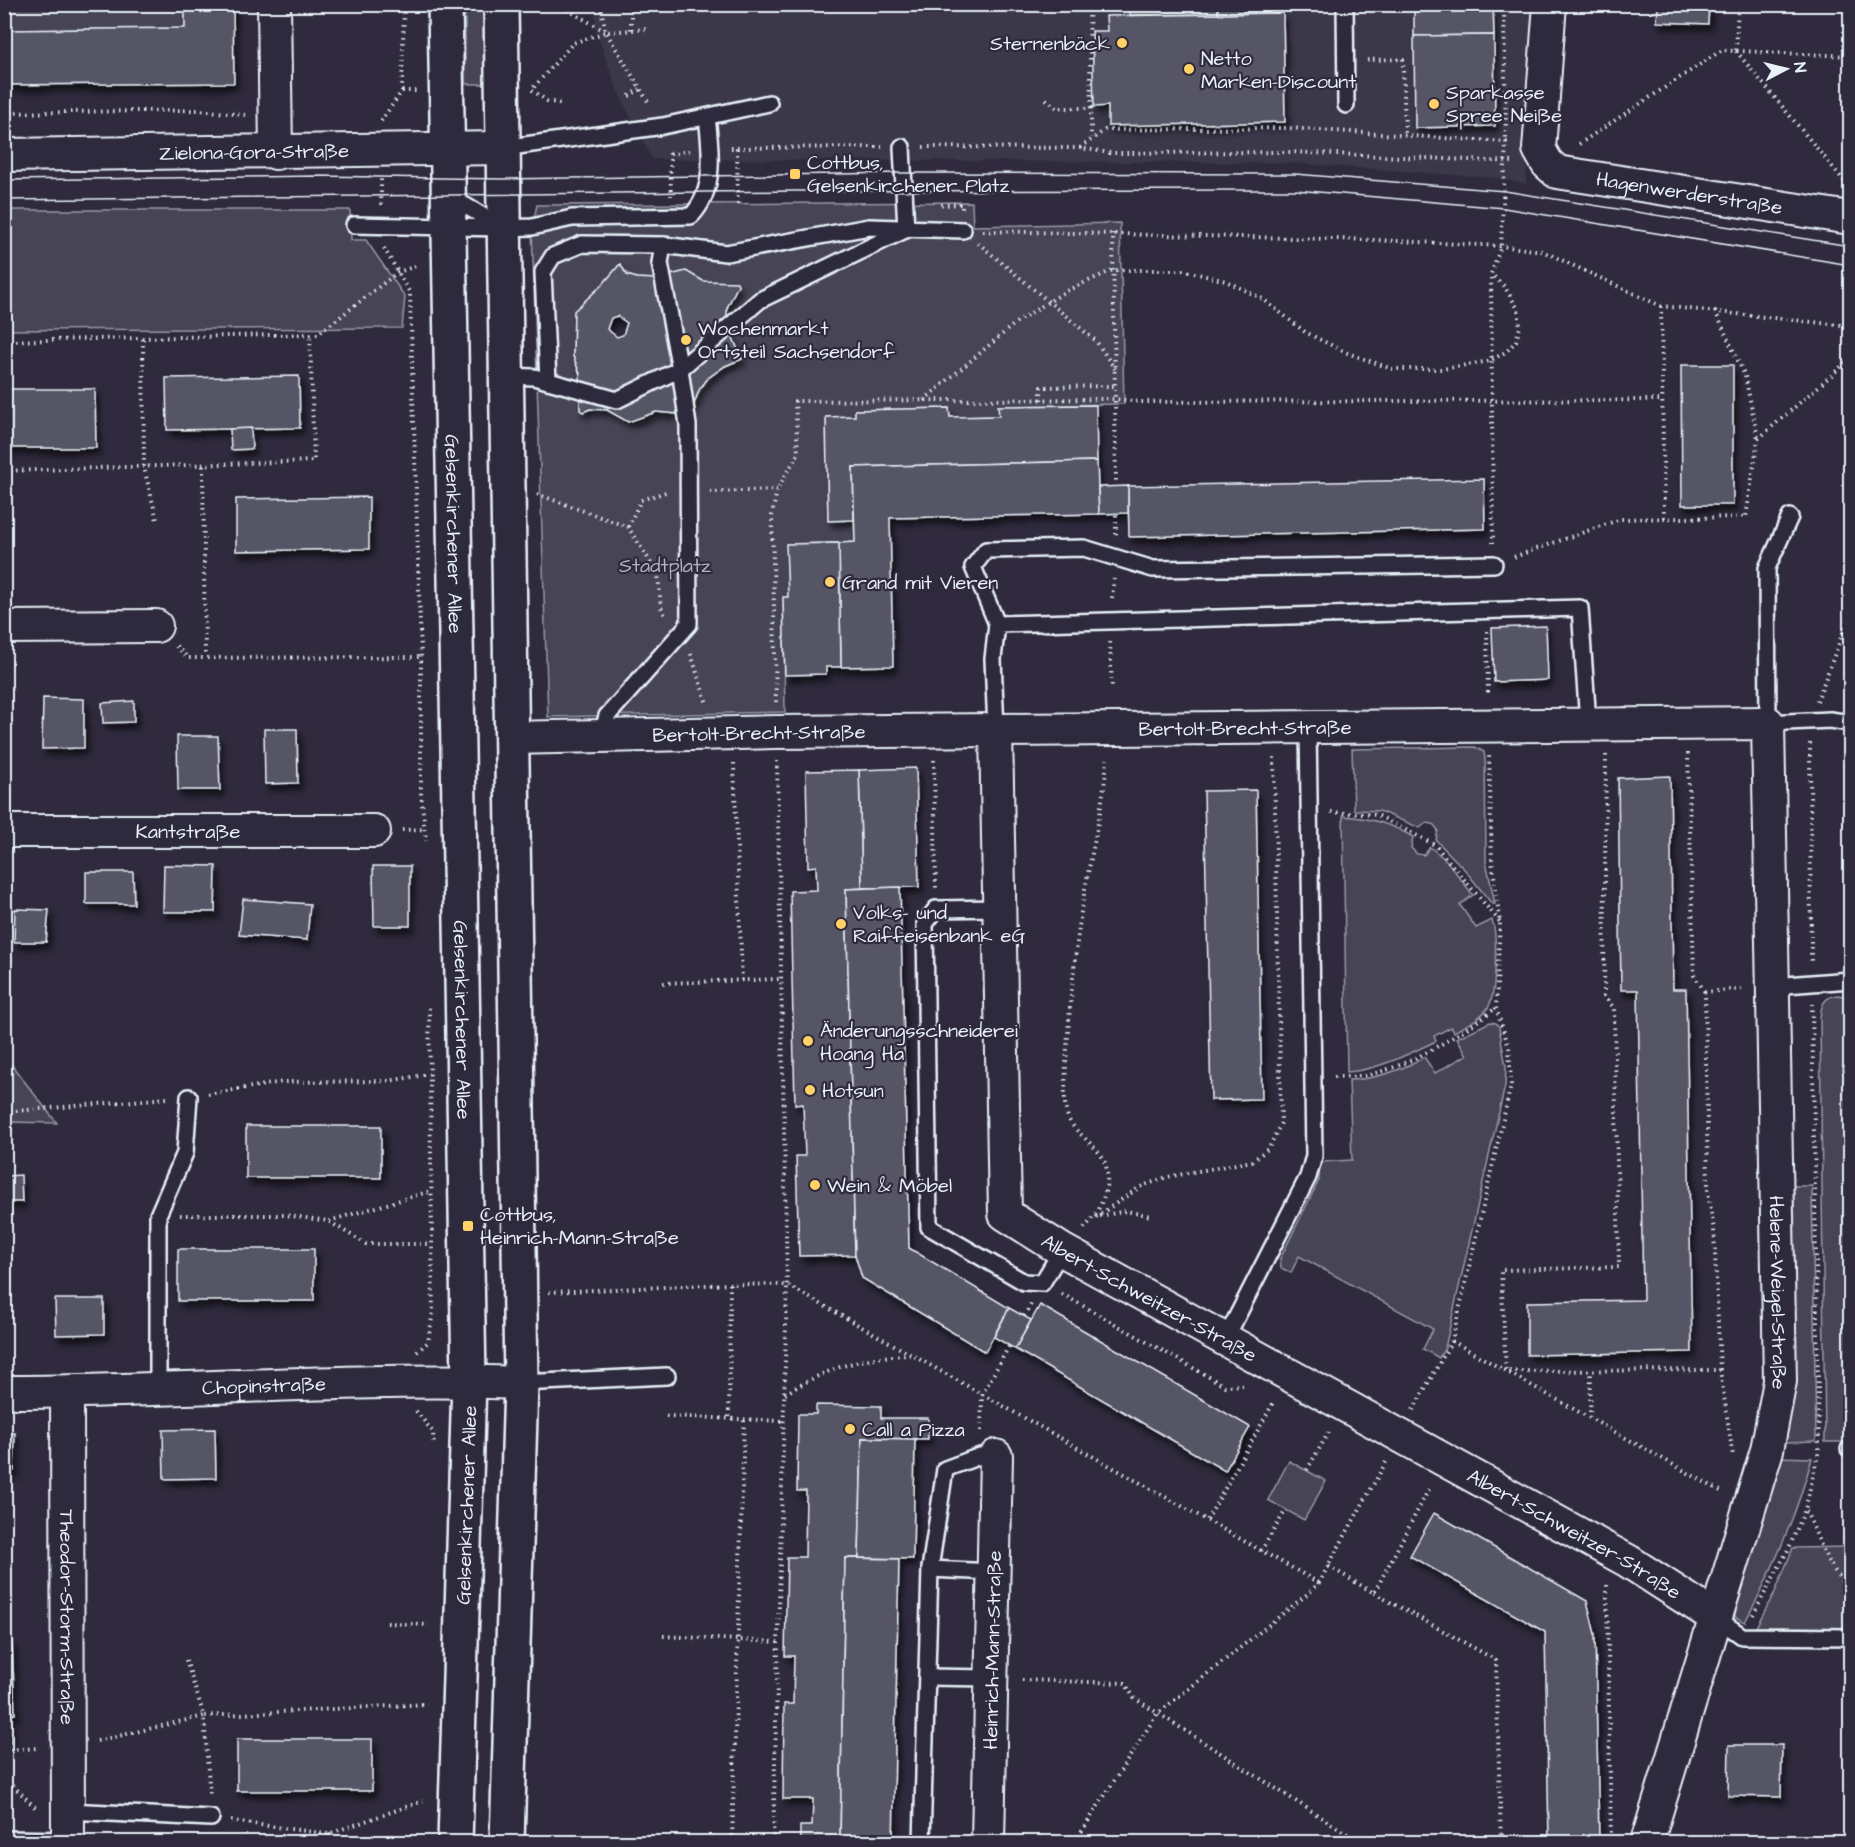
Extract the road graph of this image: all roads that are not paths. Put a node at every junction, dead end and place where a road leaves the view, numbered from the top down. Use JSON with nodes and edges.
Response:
{"nodes":[{"id":1,"x":274,"y":4,"type":"edge"},
{"id":2,"x":445,"y":4,"type":"edge"},
{"id":3,"x":501,"y":4,"type":"edge"},
{"id":4,"x":1345,"y":4,"type":"edge"},
{"id":5,"x":1550,"y":4,"type":"edge"},
{"id":6,"x":769,"y":103,"type":"dead end"},
{"id":7,"x":1346,"y":105,"type":"dead end"},
{"id":8,"x":707,"y":117,"type":"junction"},
{"id":9,"x":902,"y":147,"type":"road end"},
{"id":10,"x":503,"y":148,"type":"junction"},
{"id":11,"x":448,"y":150,"type":"junction"},
{"id":12,"x":276,"y":153,"type":"junction"},
{"id":13,"x":4,"y":155,"type":"edge"},
{"id":14,"x":449,"y":212,"type":"junction"},
{"id":15,"x":1851,"y":218,"type":"edge"},
{"id":16,"x":354,"y":225,"type":"dead end"},
{"id":17,"x":503,"y":228,"type":"junction"},
{"id":18,"x":906,"y":230,"type":"junction"},
{"id":19,"x":963,"y":230,"type":"road end"},
{"id":20,"x":663,"y":245,"type":"junction"},
{"id":21,"x":680,"y":369,"type":"junction"},
{"id":22,"x":506,"y":376,"type":"junction"},
{"id":23,"x":548,"y":381,"type":"junction"},
{"id":24,"x":1790,"y":517,"type":"dead end"},
{"id":25,"x":1494,"y":564,"type":"road end"},
{"id":26,"x":997,"y":624,"type":"junction"},
{"id":27,"x":156,"y":626,"type":"road end"},
{"id":28,"x":4,"y":627,"type":"edge"},
{"id":29,"x":1588,"y":723,"type":"junction"},
{"id":30,"x":1768,"y":723,"type":"junction"},
{"id":31,"x":1851,"y":723,"type":"edge"},
{"id":32,"x":1308,"y":727,"type":"junction"},
{"id":33,"x":996,"y":730,"type":"junction"},
{"id":34,"x":601,"y":736,"type":"junction"},
{"id":35,"x":511,"y":738,"type":"junction"},
{"id":36,"x":4,"y":831,"type":"edge"},
{"id":37,"x":374,"y":831,"type":"dead end"},
{"id":38,"x":999,"y":908,"type":"junction"},
{"id":39,"x":1851,"y":980,"type":"edge"},
{"id":40,"x":1773,"y":986,"type":"junction"},
{"id":41,"x":189,"y":1096,"type":"road end"},
{"id":42,"x":1062,"y":1250,"type":"junction"},
{"id":43,"x":1226,"y":1338,"type":"junction"},
{"id":44,"x":667,"y":1376,"type":"dead end"},
{"id":45,"x":470,"y":1381,"type":"junction"},
{"id":46,"x":521,"y":1383,"type":"junction"},
{"id":47,"x":158,"y":1391,"type":"junction"},
{"id":48,"x":4,"y":1392,"type":"edge"},
{"id":49,"x":67,"y":1392,"type":"junction"},
{"id":50,"x":988,"y":1456,"type":"joint"},
{"id":51,"x":930,"y":1569,"type":"junction"},
{"id":52,"x":993,"y":1572,"type":"junction"},
{"id":53,"x":1714,"y":1617,"type":"junction"},
{"id":54,"x":1851,"y":1637,"type":"edge"},
{"id":55,"x":927,"y":1677,"type":"junction"},
{"id":56,"x":990,"y":1678,"type":"junction"},
{"id":57,"x":211,"y":1818,"type":"road end"},
{"id":58,"x":68,"y":1831,"type":"edge"},
{"id":59,"x":4,"y":1839,"type":"edge"},
{"id":60,"x":455,"y":1842,"type":"edge"},
{"id":61,"x":507,"y":1842,"type":"edge"},
{"id":62,"x":922,"y":1842,"type":"edge"},
{"id":63,"x":988,"y":1842,"type":"edge"},
{"id":64,"x":1647,"y":1842,"type":"edge"}],
"edges":[{"from":1,"to":12,"type":"street"},
{"from":2,"to":11,"type":"main road","name":"Gelsenkirchener Allee"},
{"from":3,"to":10,"type":"main road"},
{"from":4,"to":7,"type":"lane"},
{"from":5,"to":15,"type":"street","name":"Hagenwerderstraße"},
{"from":6,"to":8,"type":"lane"},
{"from":8,"to":10,"type":"lane"},
{"from":8,"to":17,"type":"lane"},
{"from":9,"to":18,"type":"lane"},
{"from":10,"to":11,"type":"street","name":"Zielona-Gora-Straße"},
{"from":10,"to":17,"type":"main road"},
{"from":11,"to":12,"type":"street","name":"Zielona-Gora-Straße"},
{"from":11,"to":14,"type":"main road","name":"Gelsenkirchener Allee"},
{"from":12,"to":13,"type":"street","name":"Zielona-Gora-Straße"},
{"from":14,"to":16,"type":"lane"},
{"from":14,"to":17,"type":"lane"},
{"from":14,"to":17,"type":"lane"},
{"from":14,"to":45,"type":"main road","name":"Gelsenkirchener Allee"},
{"from":17,"to":22,"type":"main road"},
{"from":18,"to":19,"type":"lane"},
{"from":18,"to":20,"type":"lane"},
{"from":18,"to":21,"type":"lane"},
{"from":20,"to":21,"type":"lane"},
{"from":20,"to":23,"type":"lane"},
{"from":21,"to":23,"type":"lane"},
{"from":21,"to":34,"type":"lane"},
{"from":22,"to":23,"type":"lane"},
{"from":22,"to":35,"type":"main road"},
{"from":24,"to":30,"type":"lane"},
{"from":25,"to":26,"type":"lane"},
{"from":26,"to":29,"type":"lane"},
{"from":26,"to":33,"type":"lane"},
{"from":27,"to":28,"type":"street"},
{"from":29,"to":30,"type":"street","name":"Bertolt-Brecht-Straße"},
{"from":29,"to":32,"type":"street","name":"Bertolt-Brecht-Straße"},
{"from":30,"to":31,"type":"lane"},
{"from":30,"to":40,"type":"street","name":"Helene-Weigel-Straße"},
{"from":32,"to":33,"type":"street","name":"Bertolt-Brecht-Straße"},
{"from":32,"to":43,"type":"lane"},
{"from":33,"to":34,"type":"street","name":"Bertolt-Brecht-Straße"},
{"from":33,"to":38,"type":"street","name":"Albert-Schweitzer-Straße"},
{"from":34,"to":35,"type":"street","name":"Bertolt-Brecht-Straße"},
{"from":35,"to":46,"type":"main road"},
{"from":36,"to":37,"type":"street","name":"Kantstraße"},
{"from":38,"to":42,"type":"street","name":"Albert-Schweitzer-Straße"},
{"from":38,"to":42,"type":"lane"},
{"from":39,"to":40,"type":"lane"},
{"from":40,"to":53,"type":"street","name":"Helene-Weigel-Straße"},
{"from":41,"to":47,"type":"lane"},
{"from":42,"to":43,"type":"street","name":"Albert-Schweitzer-Straße"},
{"from":43,"to":53,"type":"street","name":"Albert-Schweitzer-Straße"},
{"from":44,"to":46,"type":"lane"},
{"from":45,"to":46,"type":"street","name":"Chopinstraße"},
{"from":45,"to":47,"type":"street","name":"Chopinstraße"},
{"from":45,"to":60,"type":"main road","name":"Gelsenkirchener Allee"},
{"from":46,"to":61,"type":"main road"},
{"from":47,"to":49,"type":"street","name":"Chopinstraße"},
{"from":48,"to":49,"type":"street","name":"Chopinstraße"},
{"from":49,"to":58,"type":"street","name":"Theodor-Storm-Straße"},
{"from":50,"to":51,"type":"lane"},
{"from":50,"to":52,"type":"street","name":"Heinrich-Mann-Straße"},
{"from":51,"to":52,"type":"lane"},
{"from":51,"to":55,"type":"lane"},
{"from":52,"to":56,"type":"street","name":"Heinrich-Mann-Straße"},
{"from":53,"to":54,"type":"lane"},
{"from":53,"to":64,"type":"street","name":"Helene-Weigel-Straße"},
{"from":55,"to":56,"type":"lane"},
{"from":55,"to":62,"type":"lane"},
{"from":56,"to":63,"type":"street","name":"Heinrich-Mann-Straße"},
{"from":57,"to":58,"type":"lane"},
{"from":58,"to":59,"type":"lane"}]}
